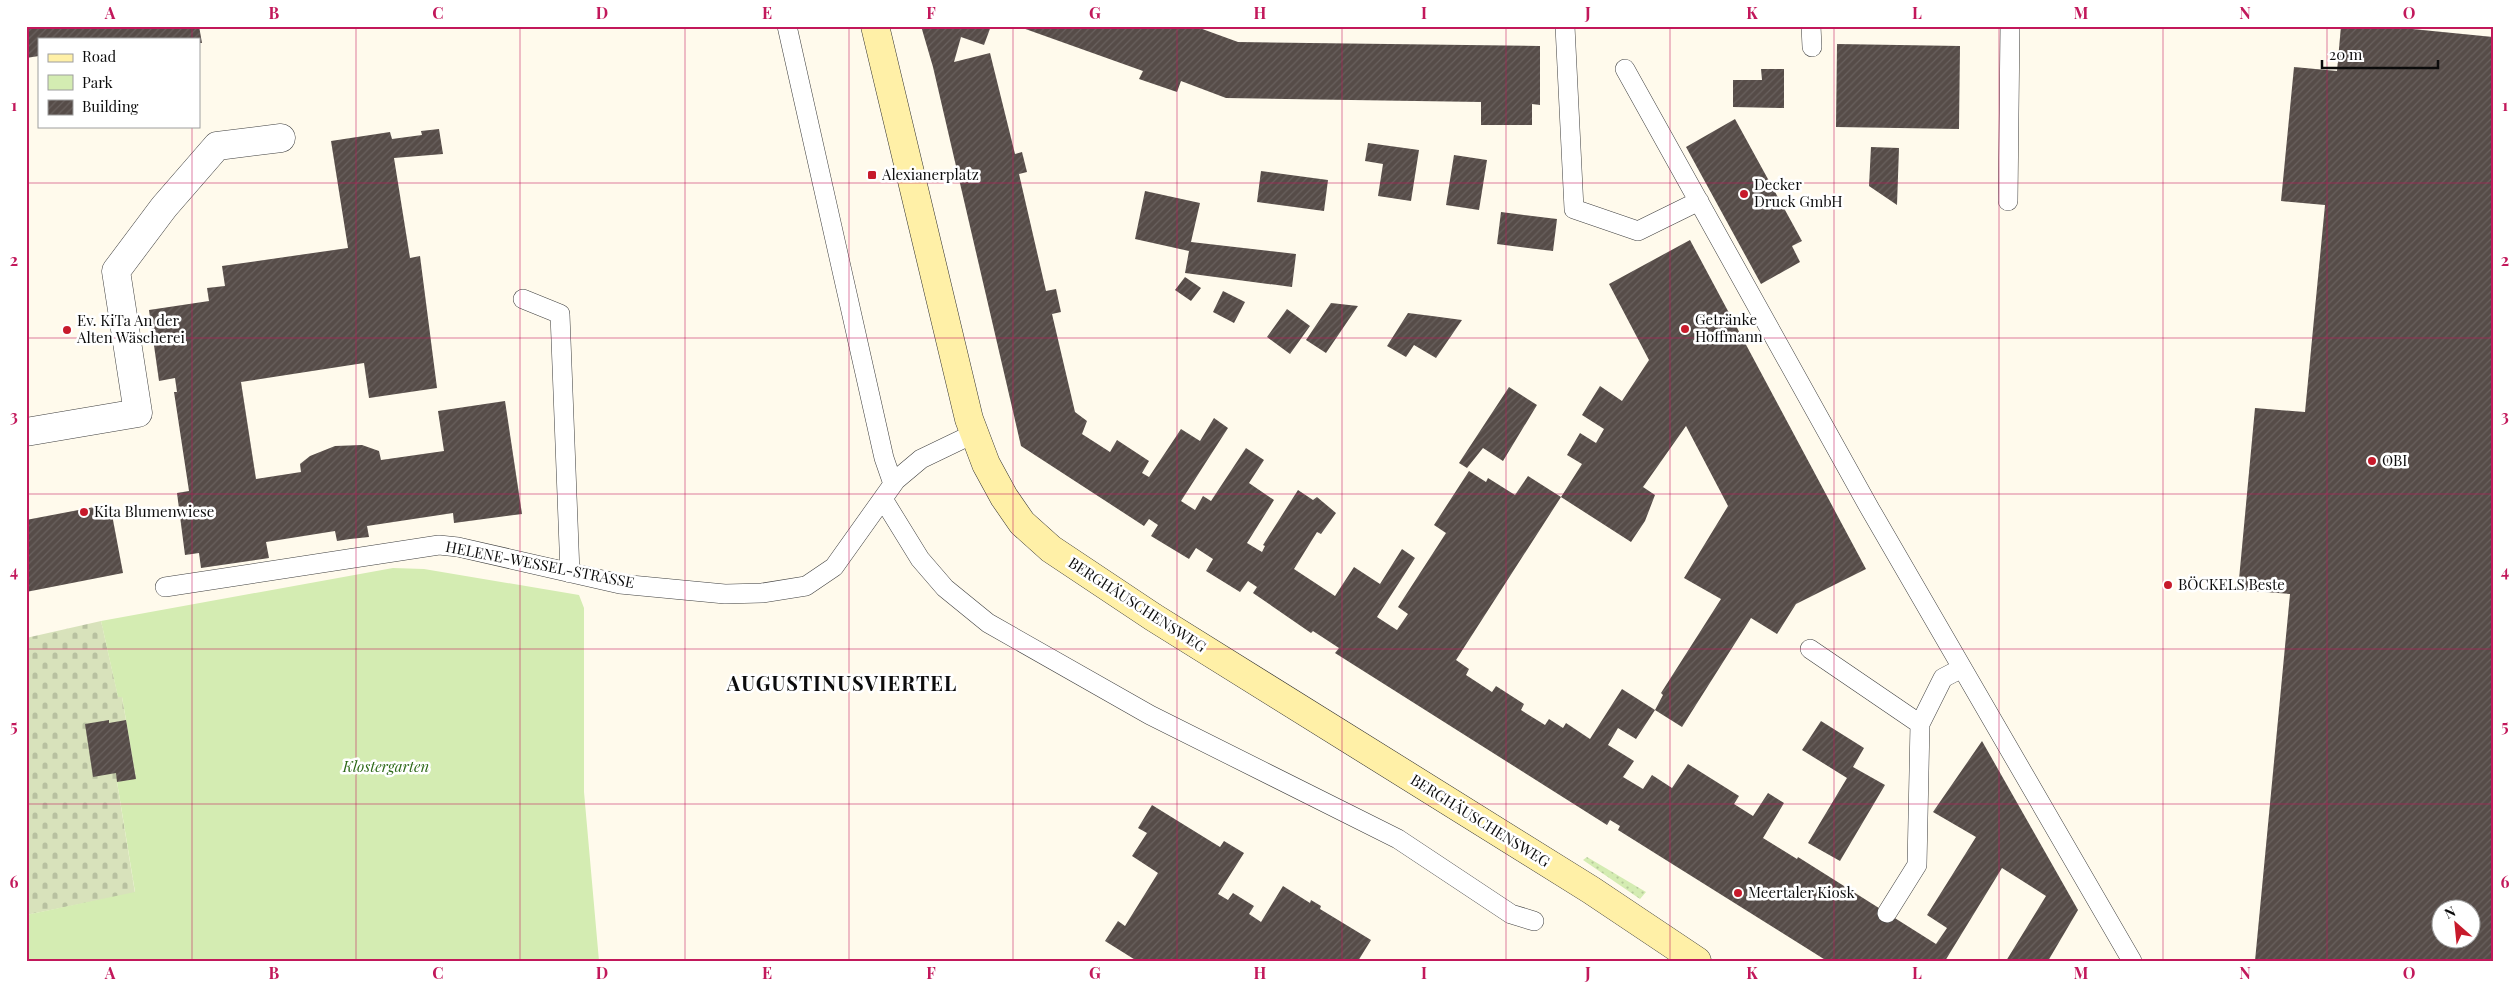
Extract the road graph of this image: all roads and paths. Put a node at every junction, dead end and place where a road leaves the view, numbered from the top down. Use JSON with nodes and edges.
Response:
{"nodes":[{"id":1,"x":786,"y":26,"type":"edge"},
{"id":2,"x":875,"y":26,"type":"edge"},
{"id":3,"x":1565,"y":26,"type":"edge"},
{"id":4,"x":1811,"y":26,"type":"edge"},
{"id":5,"x":2010,"y":26,"type":"edge"},
{"id":6,"x":1812,"y":47,"type":"dead end"},
{"id":7,"x":1626,"y":69,"type":"dead end"},
{"id":8,"x":281,"y":138,"type":"dead end"},
{"id":9,"x":1699,"y":201,"type":"junction"},
{"id":10,"x":2008,"y":201,"type":"dead end"},
{"id":11,"x":523,"y":299,"type":"dead end"},
{"id":12,"x":26,"y":432,"type":"edge"},
{"id":13,"x":973,"y":434,"type":"junction"},
{"id":14,"x":888,"y":492,"type":"junction"},
{"id":15,"x":570,"y":573,"type":"junction"},
{"id":16,"x":165,"y":587,"type":"dead end"},
{"id":17,"x":1810,"y":648,"type":"dead end"},
{"id":18,"x":1962,"y":668,"type":"junction"},
{"id":19,"x":1920,"y":724,"type":"junction"},
{"id":20,"x":1887,"y":913,"type":"dead end"},
{"id":21,"x":1534,"y":921,"type":"dead end"},
{"id":22,"x":1697,"y":961,"type":"edge"},
{"id":23,"x":2132,"y":961,"type":"edge"}],
"edges":[{"from":1,"to":14,"type":"lane"},
{"from":2,"to":13,"type":"main road","name":"BERGHÄUSCHENSWEG"},
{"from":3,"to":9,"type":"lane"},
{"from":4,"to":6,"type":"lane"},
{"from":5,"to":10,"type":"lane"},
{"from":7,"to":9,"type":"lane"},
{"from":8,"to":12,"type":"street"},
{"from":9,"to":18,"type":"lane"},
{"from":11,"to":15,"type":"lane"},
{"from":13,"to":14,"type":"lane","name":"HELENE-WESSEL-STRASSE"},
{"from":13,"to":22,"type":"main road","name":"BERGHÄUSCHENSWEG"},
{"from":14,"to":15,"type":"lane","name":"HELENE-WESSEL-STRASSE"},
{"from":14,"to":21,"type":"lane"},
{"from":15,"to":16,"type":"lane","name":"HELENE-WESSEL-STRASSE"},
{"from":17,"to":19,"type":"lane"},
{"from":18,"to":19,"type":"lane"},
{"from":18,"to":23,"type":"lane"},
{"from":19,"to":20,"type":"lane"}]}
